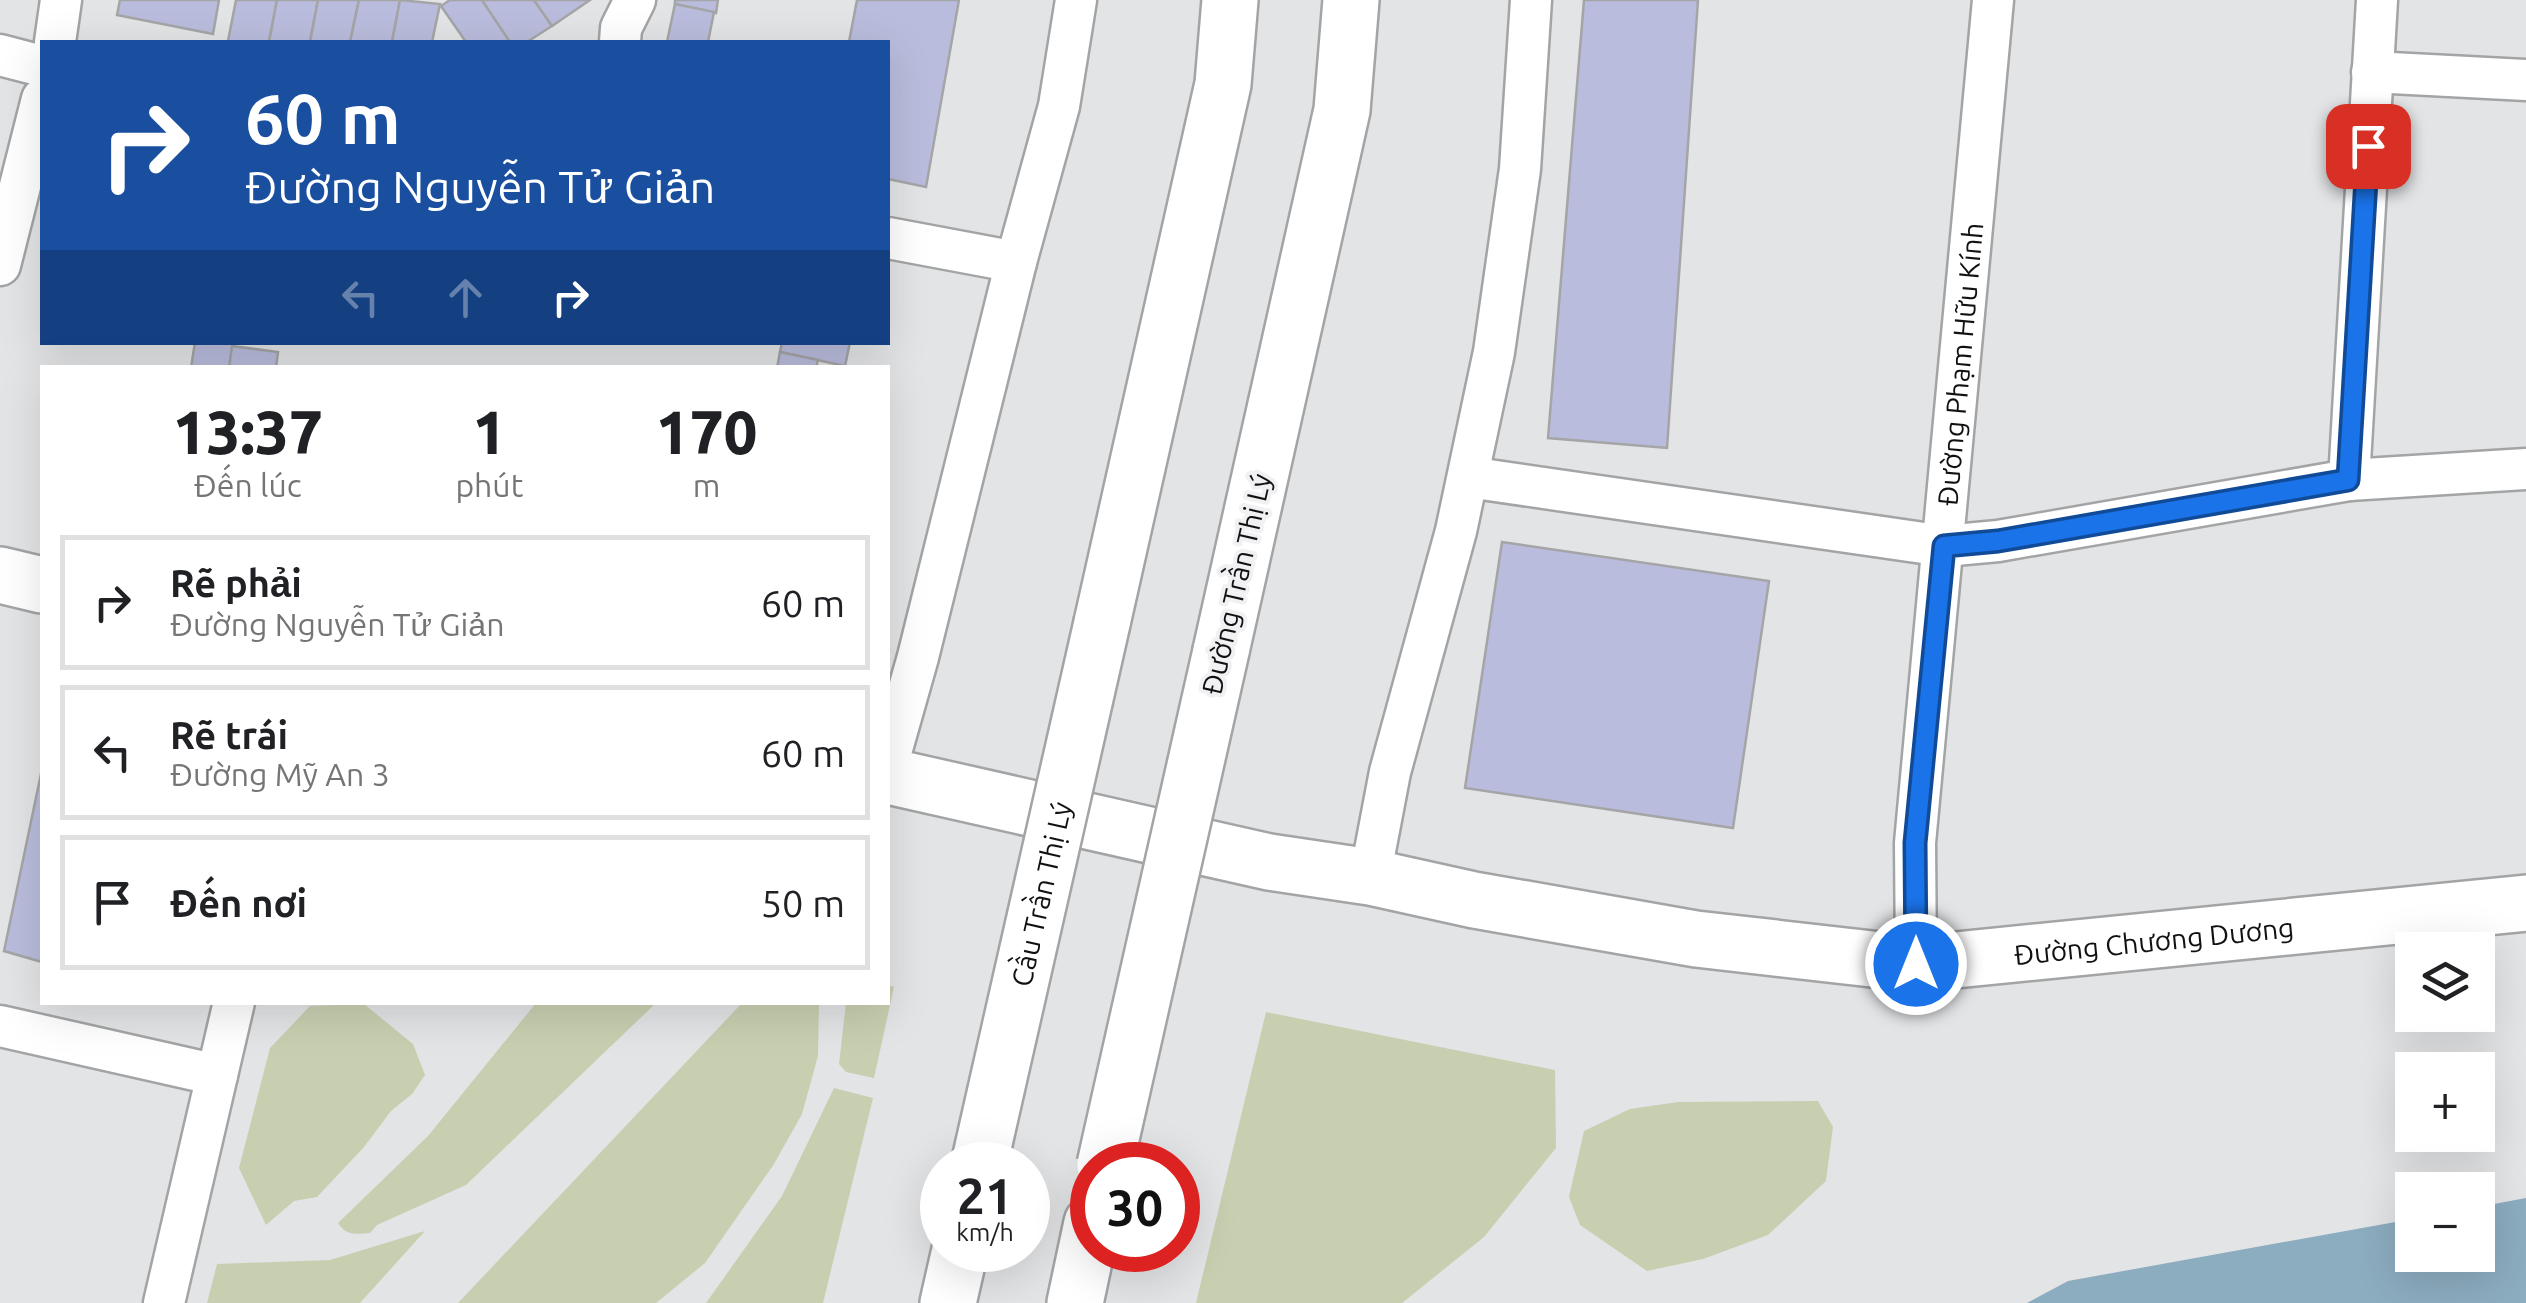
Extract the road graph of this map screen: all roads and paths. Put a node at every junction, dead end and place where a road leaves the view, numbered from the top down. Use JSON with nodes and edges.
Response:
{"nodes":[{"id":1,"x":61,"y":0,"type":"edge"},
{"id":2,"x":1076,"y":0,"type":"edge"},
{"id":3,"x":1230,"y":0,"type":"edge"},
{"id":4,"x":1351,"y":0,"type":"edge"},
{"id":5,"x":1532,"y":0,"type":"edge"},
{"id":6,"x":1993,"y":0,"type":"edge"},
{"id":7,"x":2377,"y":0,"type":"edge"},
{"id":8,"x":54,"y":40,"type":"edge"},
{"id":9,"x":0,"y":55,"type":"edge"},
{"id":10,"x":40,"y":65,"type":"edge"},
{"id":11,"x":2372,"y":72,"type":"junction"},
{"id":12,"x":2526,"y":80,"type":"edge"},
{"id":13,"x":40,"y":108,"type":"edge"},
{"id":14,"x":890,"y":238,"type":"edge"},
{"id":15,"x":1016,"y":262,"type":"junction"},
{"id":16,"x":0,"y":265,"type":"edge"},
{"id":17,"x":2526,"y":469,"type":"edge"},
{"id":18,"x":1468,"y":477,"type":"junction"},
{"id":19,"x":2348,"y":480,"type":"junction"},
{"id":20,"x":1944,"y":546,"type":"junction"},
{"id":21,"x":0,"y":575,"type":"edge"},
{"id":22,"x":40,"y":585,"type":"edge"},
{"id":23,"x":890,"y":756,"type":"edge"},
{"id":24,"x":890,"y":776,"type":"edge"},
{"id":25,"x":1370,"y":877,"type":"junction"},
{"id":26,"x":2526,"y":902,"type":"edge"},
{"id":27,"x":1916,"y":964,"type":"junction"},
{"id":28,"x":233,"y":1005,"type":"edge"},
{"id":29,"x":0,"y":1026,"type":"edge"},
{"id":30,"x":217,"y":1075,"type":"junction"},
{"id":31,"x":985,"y":1142,"type":"edge"},
{"id":32,"x":1111,"y":1142,"type":"edge"},
{"id":33,"x":955,"y":1272,"type":"edge"},
{"id":34,"x":1081,"y":1272,"type":"edge"},
{"id":35,"x":164,"y":1303,"type":"edge"},
{"id":36,"x":948,"y":1303,"type":"edge"},
{"id":37,"x":1074,"y":1303,"type":"edge"}],
"edges":[{"from":1,"to":8,"type":"street"},
{"from":2,"to":15,"type":"street"},
{"from":3,"to":31,"type":"main road","name":"Cầu Trần Thị Lý","bridge":true},
{"from":4,"to":32,"type":"main road","name":"Đường Trần Thị Lý","bridge":true},
{"from":5,"to":18,"type":"street"},
{"from":6,"to":20,"type":"street","name":"Đường Phạm Hữu Kính"},
{"from":7,"to":11,"type":"street"},
{"from":9,"to":10,"type":"street"},
{"from":11,"to":12,"type":"street"},
{"from":11,"to":19,"type":"street"},
{"from":13,"to":16,"type":"street"},
{"from":14,"to":15,"type":"street"},
{"from":15,"to":23,"type":"street"},
{"from":17,"to":19,"type":"street"},
{"from":18,"to":20,"type":"street"},
{"from":18,"to":25,"type":"street"},
{"from":19,"to":20,"type":"street"},
{"from":20,"to":27,"type":"street","name":"Đường Phạm Hữu Kính"},
{"from":21,"to":22,"type":"main road"},
{"from":24,"to":25,"type":"main road","name":"Đường Chương Dương"},
{"from":25,"to":27,"type":"main road","name":"Đường Chương Dương"},
{"from":26,"to":27,"type":"main road","name":"Đường Chương Dương"},
{"from":28,"to":30,"type":"street"},
{"from":29,"to":30,"type":"street"},
{"from":30,"to":35,"type":"street"},
{"from":33,"to":36,"type":"main road"},
{"from":34,"to":37,"type":"main road"}]}
